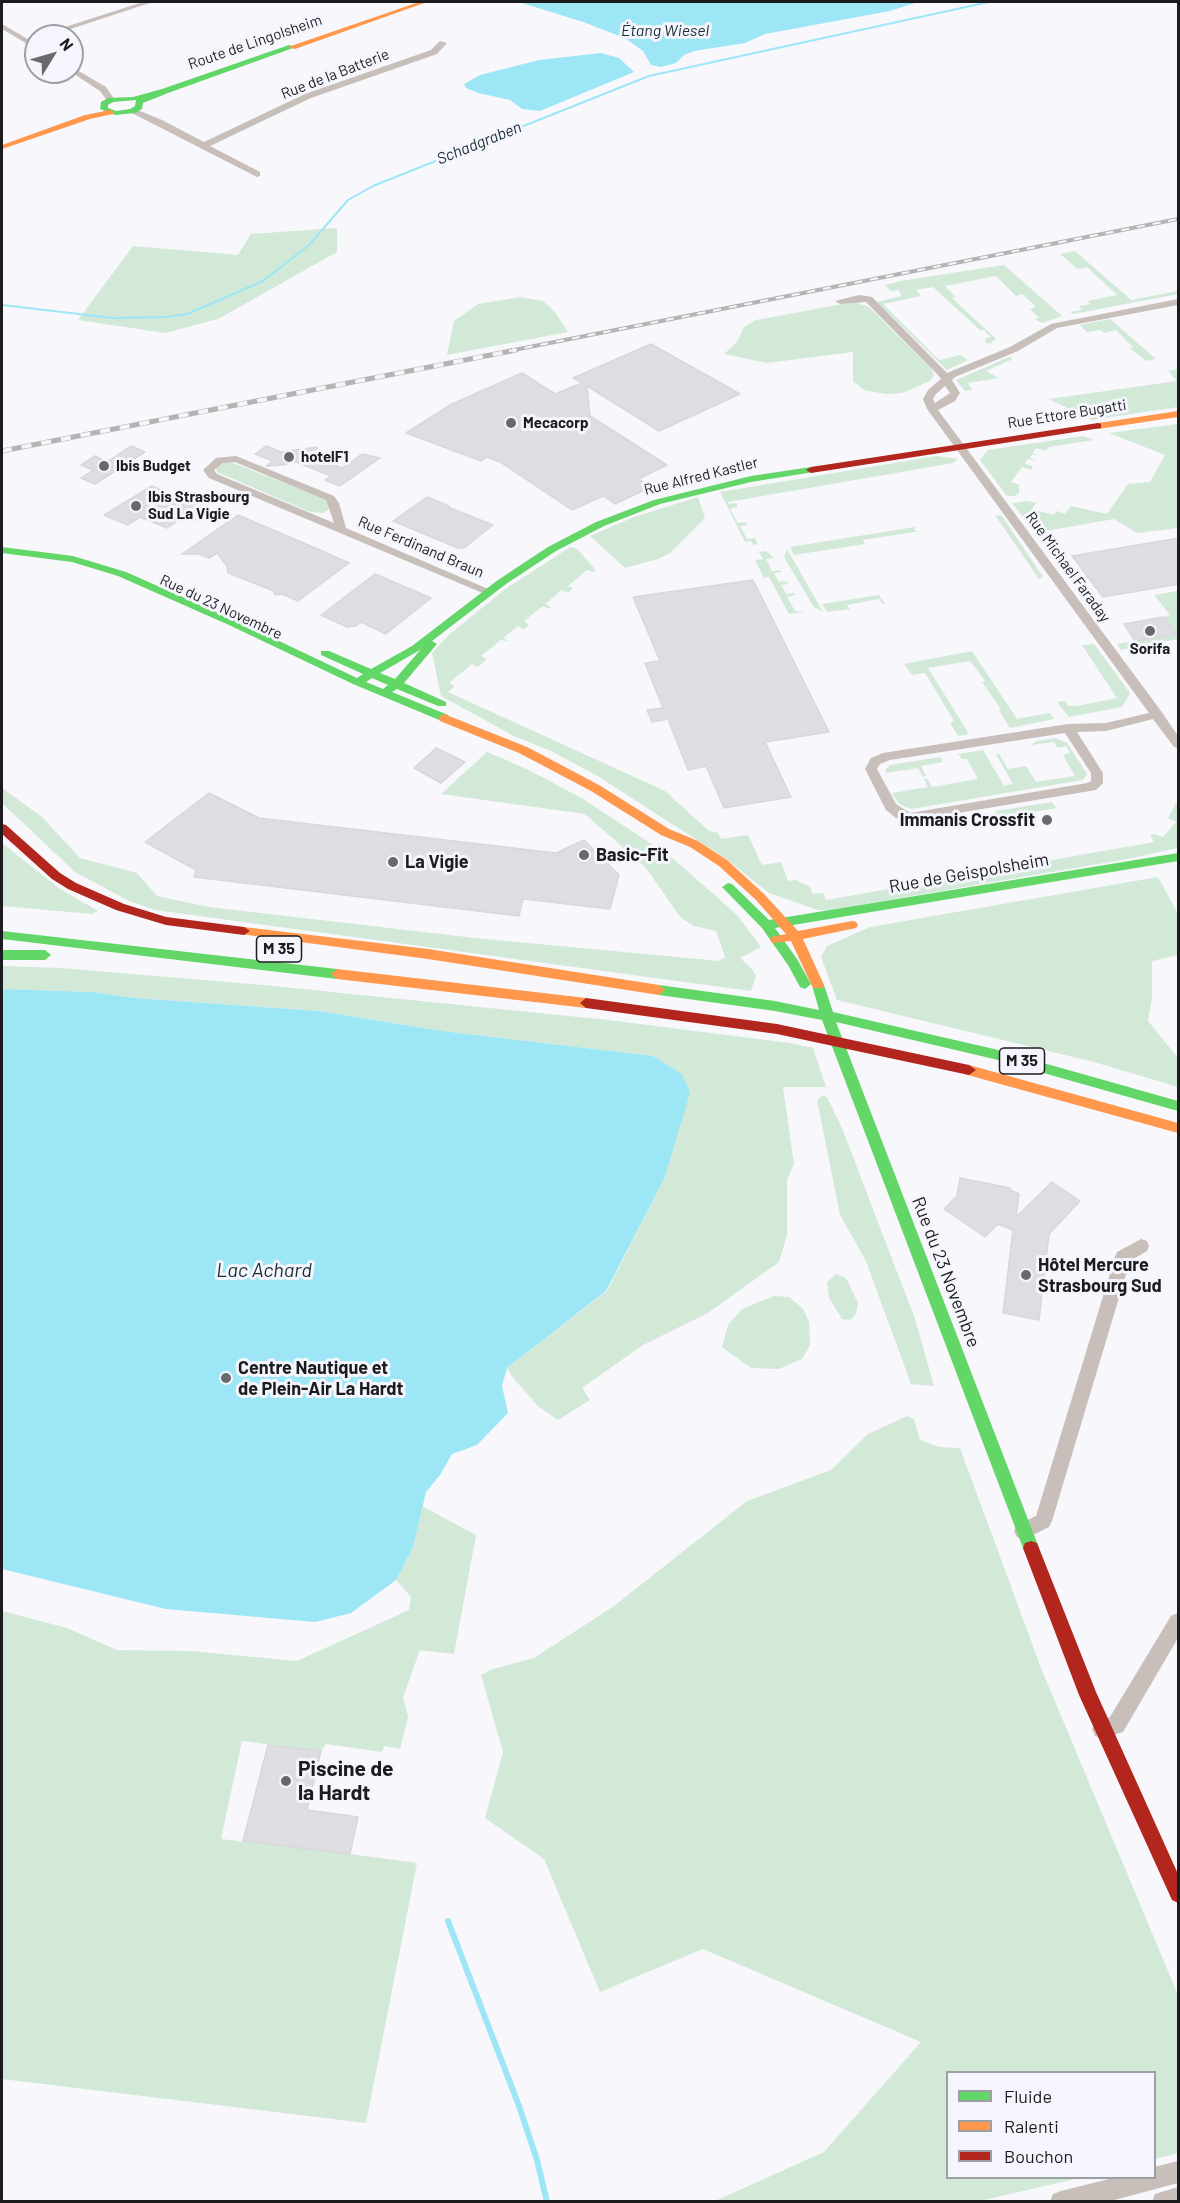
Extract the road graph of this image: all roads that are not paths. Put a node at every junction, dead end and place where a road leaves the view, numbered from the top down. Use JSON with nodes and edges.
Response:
{"nodes":[{"id":1,"x":149,"y":2,"type":"edge"},
{"id":2,"x":424,"y":2,"type":"edge"},
{"id":3,"x":79,"y":24,"type":"edge"},
{"id":4,"x":2,"y":26,"type":"edge"},
{"id":5,"x":24,"y":40,"type":"edge"},
{"id":6,"x":443,"y":42,"type":"dead end"},
{"id":7,"x":84,"y":77,"type":"edge"},
{"id":8,"x":135,"y":104,"type":"junction"},
{"id":9,"x":108,"y":107,"type":"junction"},
{"id":10,"x":203,"y":146,"type":"junction"},
{"id":11,"x":2,"y":147,"type":"edge"},
{"id":12,"x":257,"y":174,"type":"dead end"},
{"id":13,"x":840,"y":301,"type":"dead end"},
{"id":14,"x":1179,"y":302,"type":"edge"},
{"id":15,"x":946,"y":379,"type":"junction"},
{"id":16,"x":933,"y":408,"type":"junction"},
{"id":17,"x":1179,"y":414,"type":"edge"},
{"id":18,"x":961,"y":447,"type":"junction"},
{"id":19,"x":341,"y":529,"type":"junction"},
{"id":20,"x":2,"y":543,"type":"edge"},
{"id":21,"x":2,"y":550,"type":"edge"},
{"id":22,"x":489,"y":592,"type":"junction"},
{"id":23,"x":444,"y":627,"type":"junction"},
{"id":24,"x":424,"y":640,"type":"junction"},
{"id":25,"x":334,"y":656,"type":"junction"},
{"id":26,"x":373,"y":672,"type":"junction"},
{"id":27,"x":357,"y":682,"type":"junction"},
{"id":28,"x":398,"y":683,"type":"junction"},
{"id":29,"x":384,"y":693,"type":"junction"},
{"id":30,"x":1157,"y":714,"type":"junction"},
{"id":31,"x":1068,"y":728,"type":"junction"},
{"id":32,"x":1179,"y":744,"type":"edge"},
{"id":33,"x":523,"y":750,"type":"junction"},
{"id":34,"x":2,"y":812,"type":"edge"},
{"id":35,"x":2,"y":828,"type":"edge"},
{"id":36,"x":665,"y":832,"type":"junction"},
{"id":37,"x":1179,"y":857,"type":"edge"},
{"id":38,"x":1179,"y":868,"type":"edge"},
{"id":39,"x":88,"y":893,"type":"junction"},
{"id":40,"x":783,"y":921,"type":"junction"},
{"id":41,"x":766,"y":925,"type":"junction"},
{"id":42,"x":2,"y":935,"type":"edge"},
{"id":43,"x":795,"y":936,"type":"junction"},
{"id":44,"x":776,"y":940,"type":"junction"},
{"id":45,"x":224,"y":943,"type":"dead end"},
{"id":46,"x":148,"y":951,"type":"junction"},
{"id":47,"x":2,"y":955,"type":"edge"},
{"id":48,"x":557,"y":975,"type":"junction"},
{"id":49,"x":831,"y":1029,"type":"junction"},
{"id":50,"x":1179,"y":1106,"type":"edge"},
{"id":51,"x":1179,"y":1128,"type":"edge"},
{"id":52,"x":1141,"y":1246,"type":"dead end"},
{"id":53,"x":1023,"y":1531,"type":"junction"},
{"id":54,"x":1179,"y":1622,"type":"edge"},
{"id":55,"x":1102,"y":1729,"type":"junction"},
{"id":56,"x":1150,"y":1829,"type":"junction"},
{"id":57,"x":1179,"y":1873,"type":"edge"},
{"id":58,"x":1179,"y":1894,"type":"edge"},
{"id":59,"x":1179,"y":2172,"type":"edge"},
{"id":60,"x":1156,"y":2178,"type":"edge"},
{"id":61,"x":1151,"y":2179,"type":"edge"},
{"id":62,"x":1179,"y":2198,"type":"edge"},
{"id":63,"x":1061,"y":2202,"type":"edge"},
{"id":64,"x":1163,"y":2202,"type":"edge"}],
"edges":[{"from":1,"to":3,"type":"street"},
{"from":2,"to":8,"type":"main road","name":"Route de Lingolsheim"},
{"from":4,"to":5,"type":"street"},
{"from":6,"to":10,"type":"street","name":"Rue de la Batterie"},
{"from":7,"to":9,"type":"street"},
{"from":8,"to":9,"type":"main road"},
{"from":8,"to":10,"type":"street"},
{"from":9,"to":11,"type":"main road"},
{"from":10,"to":12,"type":"street"},
{"from":13,"to":15,"type":"street"},
{"from":14,"to":15,"type":"street"},
{"from":15,"to":16,"type":"street"},
{"from":15,"to":16,"type":"street"},
{"from":16,"to":18,"type":"street","name":"Rue Michael Faraday"},
{"from":17,"to":18,"type":"main road","name":"Rue Ettore Bugatti"},
{"from":18,"to":22,"type":"main road","name":"Rue Alfred Kastler"},
{"from":18,"to":30,"type":"street","name":"Rue Michael Faraday"},
{"from":19,"to":19,"type":"street","name":"Rue Ferdinand Braun"},
{"from":19,"to":22,"type":"street","name":"Rue Ferdinand Braun"},
{"from":20,"to":25,"type":"main road","name":"Rue du 23 Novembre"},
{"from":21,"to":27,"type":"main road","name":"Rue du 23 Novembre"},
{"from":22,"to":23,"type":"main road","name":"Rue Alfred Kastler"},
{"from":23,"to":24,"type":"main road","name":"Rue Alfred Kastler"},
{"from":23,"to":28,"type":"main road","name":"Rue Alfred Kastler"},
{"from":24,"to":25,"type":"main road"},
{"from":24,"to":26,"type":"main road","name":"Rue Alfred Kastler"},
{"from":25,"to":26,"type":"main road","name":"Rue du 23 Novembre"},
{"from":26,"to":27,"type":"main road","name":"Rue Alfred Kastler"},
{"from":26,"to":28,"type":"main road","name":"Rue du 23 Novembre"},
{"from":27,"to":29,"type":"main road","name":"Rue du 23 Novembre"},
{"from":28,"to":29,"type":"main road","name":"Rue Alfred Kastler"},
{"from":28,"to":33,"type":"main road","name":"Rue du 23 Novembre"},
{"from":29,"to":33,"type":"main road","name":"Rue du 23 Novembre"},
{"from":30,"to":31,"type":"street"},
{"from":30,"to":32,"type":"street","name":"Rue Michael Faraday"},
{"from":31,"to":31,"type":"street"},
{"from":33,"to":36,"type":"main road","name":"Rue du 23 Novembre"},
{"from":34,"to":39,"type":"main road"},
{"from":35,"to":39,"type":"main road"},
{"from":36,"to":40,"type":"main road","name":"Rue du 23 Novembre"},
{"from":36,"to":41,"type":"main road","name":"Rue du 23 Novembre"},
{"from":37,"to":40,"type":"main road","name":"Rue de Geispolsheim"},
{"from":38,"to":43,"type":"main road","name":"Rue de Geispolsheim"},
{"from":39,"to":48,"type":"main road"},
{"from":40,"to":41,"type":"main road","name":"Rue de Geispolsheim"},
{"from":40,"to":43,"type":"main road","name":"Rue du 23 Novembre"},
{"from":41,"to":44,"type":"main road","name":"Rue du 23 Novembre"},
{"from":42,"to":46,"type":"main road","number":"M 35"},
{"from":43,"to":44,"type":"main road","name":"Rue de Geispolsheim"},
{"from":43,"to":49,"type":"main road","name":"Rue du 23 Novembre"},
{"from":44,"to":49,"type":"main road","name":"Rue du 23 Novembre"},
{"from":45,"to":48,"type":"main road","number":"M 35"},
{"from":46,"to":47,"type":"main road"},
{"from":46,"to":51,"type":"main road","number":"M 35"},
{"from":48,"to":50,"type":"main road","number":"M 35"},
{"from":49,"to":53,"type":"main road","name":"Rue du 23 Novembre"},
{"from":52,"to":53,"type":"street"},
{"from":53,"to":55,"type":"main road","name":"Rue du 23 Novembre"},
{"from":54,"to":55,"type":"street"},
{"from":55,"to":56,"type":"main road","name":"Rue du 23 Novembre"},
{"from":56,"to":57,"type":"main road","name":"Rue du 23 Novembre"},
{"from":56,"to":58,"type":"main road","name":"Rue du 23 Novembre"},
{"from":59,"to":60,"type":"street"},
{"from":61,"to":63,"type":"street"},
{"from":62,"to":64,"type":"street"}]}
